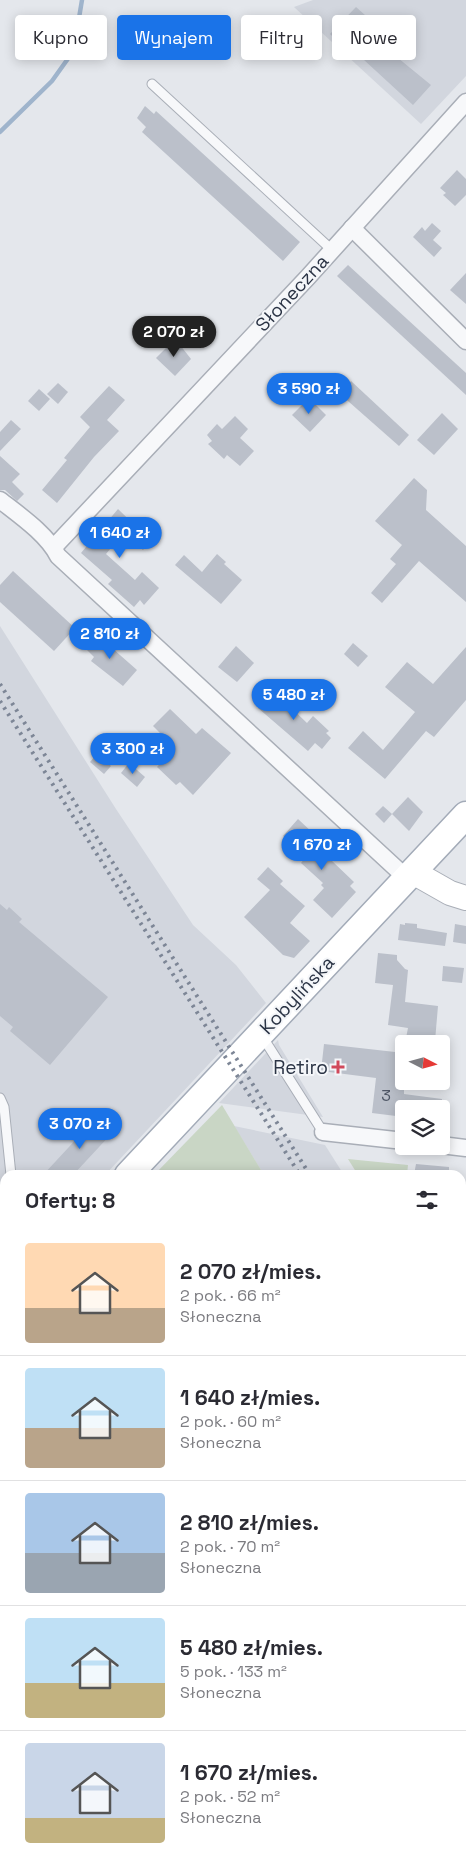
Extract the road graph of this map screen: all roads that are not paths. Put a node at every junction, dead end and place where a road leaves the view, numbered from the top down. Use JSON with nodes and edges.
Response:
{"nodes":[{"id":1,"x":152,"y":84,"type":"dead end"},
{"id":2,"x":466,"y":102,"type":"edge"},
{"id":3,"x":352,"y":228,"type":"junction"},
{"id":4,"x":332,"y":250,"type":"junction"},
{"id":5,"x":466,"y":341,"type":"edge"},
{"id":6,"x":0,"y":500,"type":"edge"},
{"id":7,"x":54,"y":547,"type":"junction"},
{"id":8,"x":466,"y":815,"type":"edge"},
{"id":9,"x":412,"y":872,"type":"junction"},
{"id":10,"x":466,"y":898,"type":"edge"},
{"id":11,"x":260,"y":1034,"type":"junction"},
{"id":12,"x":0,"y":1098,"type":"edge"},
{"id":13,"x":323,"y":1132,"type":"joint"},
{"id":14,"x":395,"y":1140,"type":"edge"},
{"id":15,"x":450,"y":1146,"type":"edge"},
{"id":16,"x":466,"y":1148,"type":"edge"},
{"id":17,"x":10,"y":1170,"type":"edge"},
{"id":18,"x":133,"y":1170,"type":"edge"}],
"edges":[{"from":1,"to":4,"type":"lane"},
{"from":2,"to":3,"type":"street","name":"Słoneczna"},
{"from":3,"to":4,"type":"street","name":"Słoneczna"},
{"from":3,"to":5,"type":"street"},
{"from":4,"to":7,"type":"street","name":"Słoneczna"},
{"from":6,"to":7,"type":"street"},
{"from":7,"to":9,"type":"street"},
{"from":8,"to":9,"type":"main road","name":"Kobylińska"},
{"from":9,"to":10,"type":"street"},
{"from":9,"to":11,"type":"main road","name":"Kobylińska"},
{"from":11,"to":13,"type":"lane"},
{"from":11,"to":18,"type":"main road","name":"Kobylińska"},
{"from":12,"to":17,"type":"lane"},
{"from":13,"to":14,"type":"street"},
{"from":15,"to":16,"type":"street"}]}
